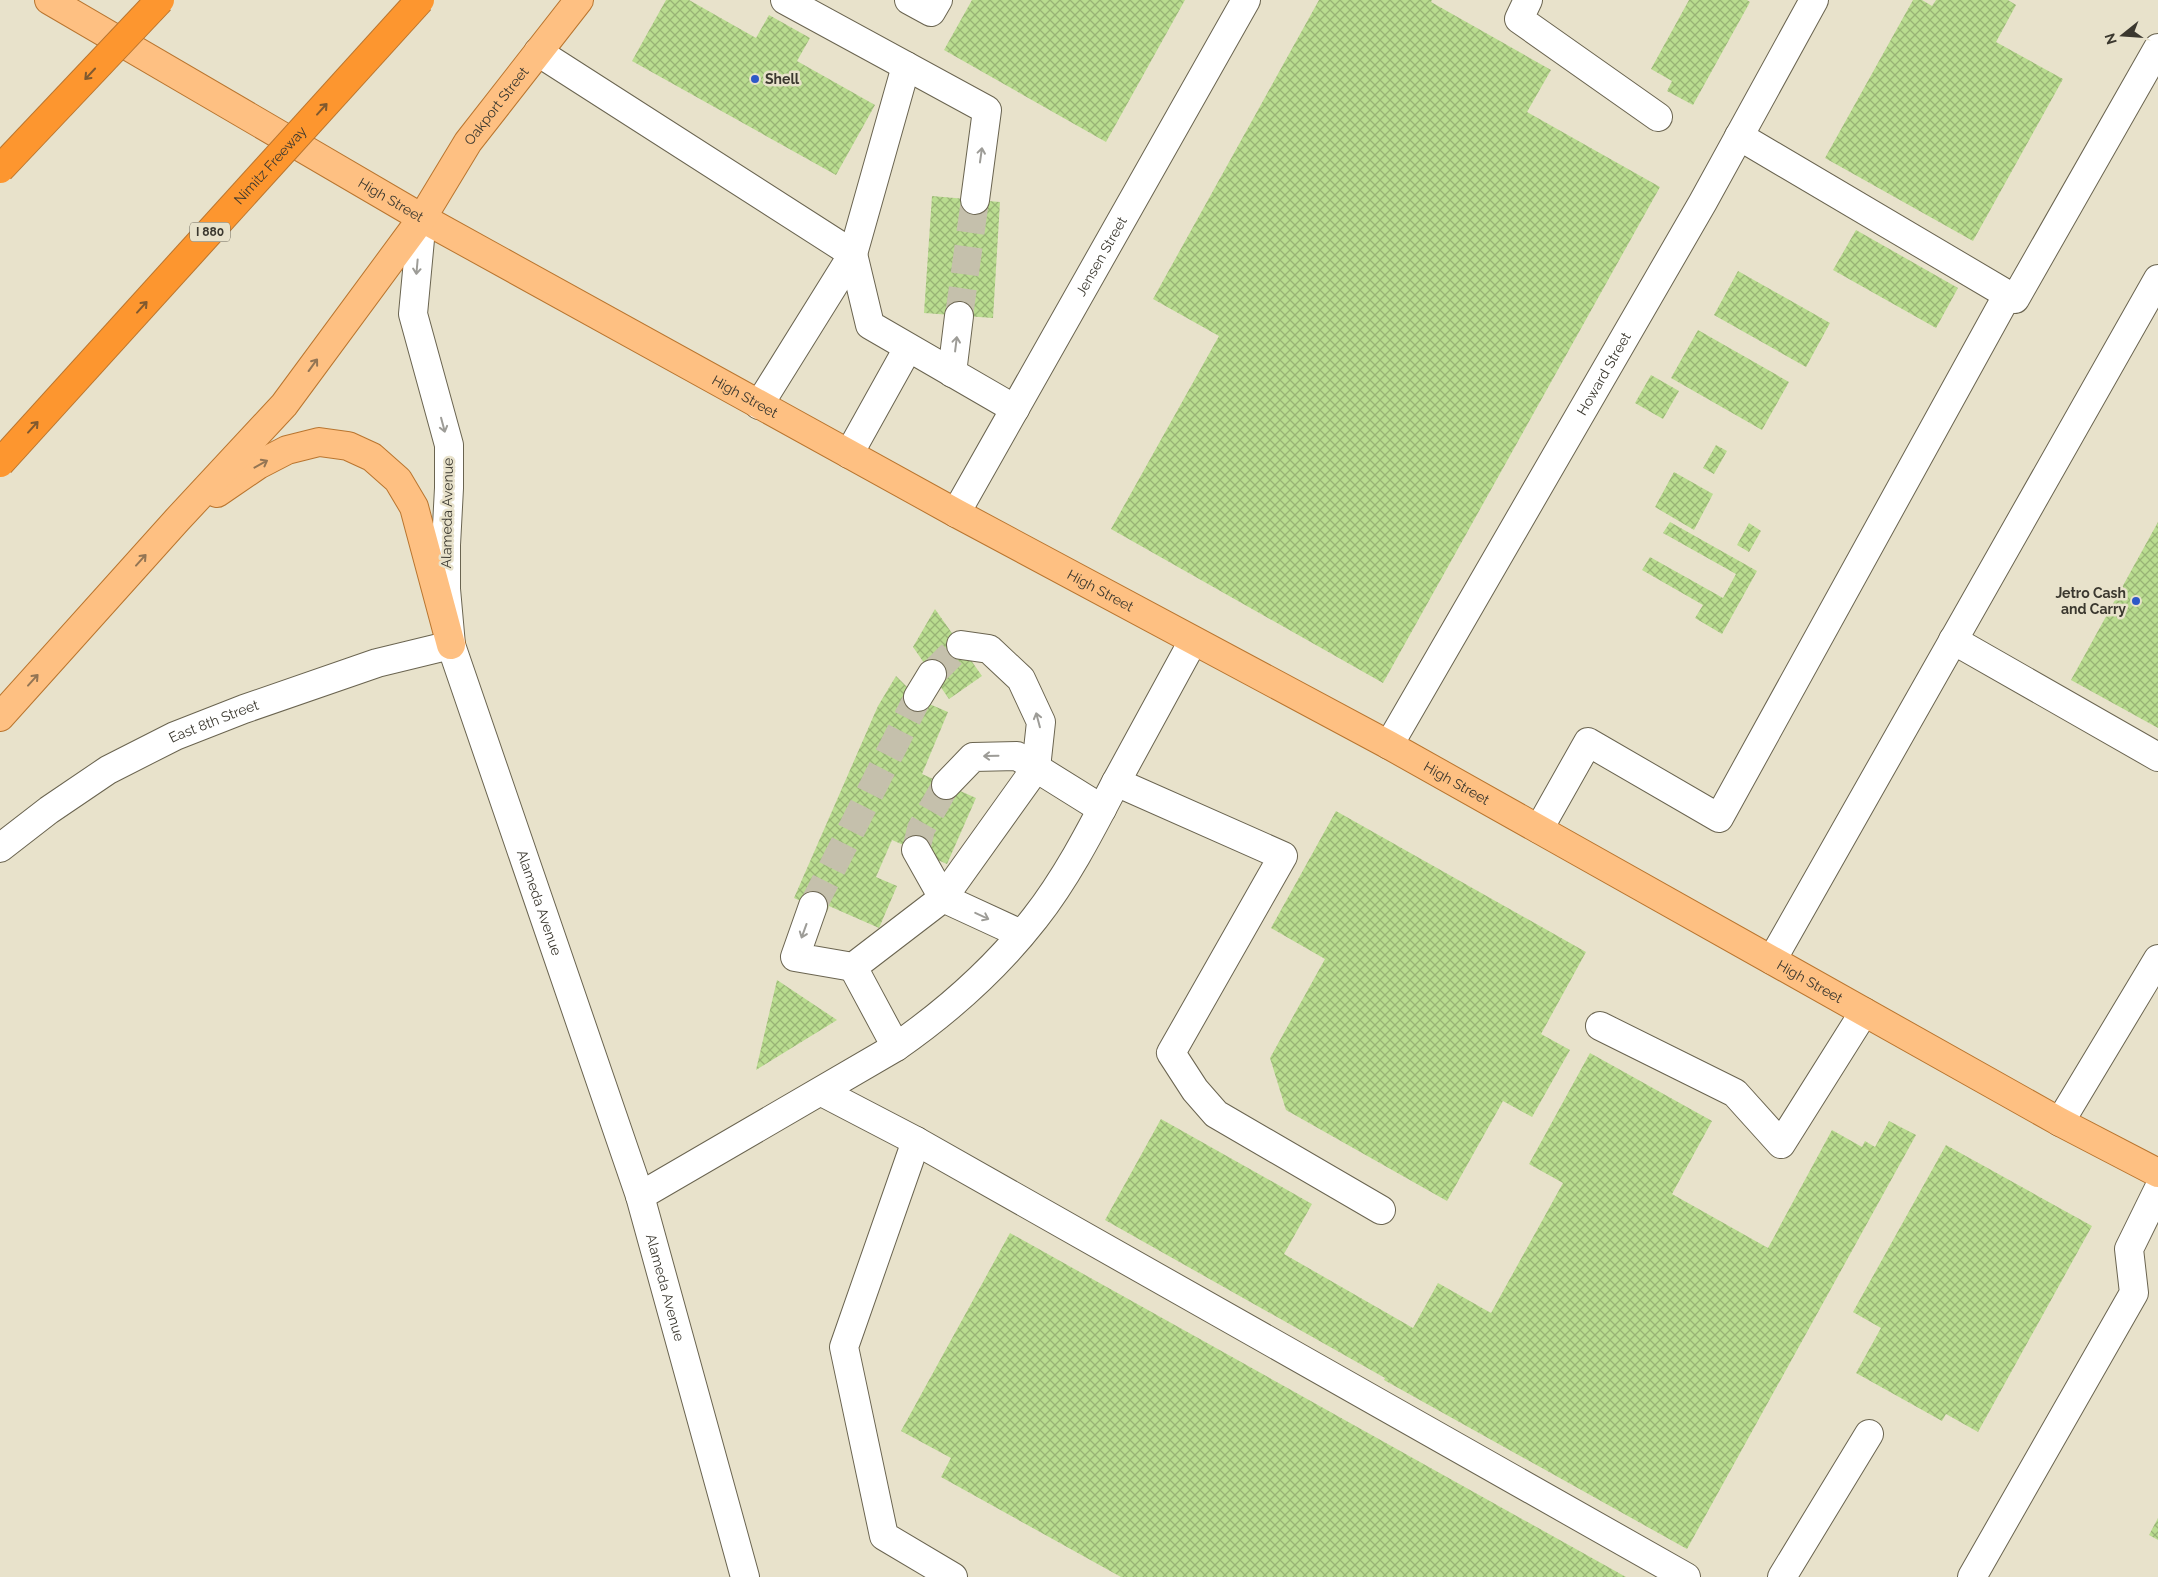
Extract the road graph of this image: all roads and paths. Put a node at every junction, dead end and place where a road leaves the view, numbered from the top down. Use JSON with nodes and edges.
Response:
{"nodes":[{"id":1,"x":49,"y":0,"type":"edge"},
{"id":2,"x":160,"y":0,"type":"edge"},
{"id":3,"x":420,"y":0,"type":"edge"},
{"id":4,"x":579,"y":0,"type":"edge"},
{"id":5,"x":784,"y":0,"type":"edge"},
{"id":6,"x":909,"y":0,"type":"edge"},
{"id":7,"x":938,"y":0,"type":"edge"},
{"id":8,"x":1245,"y":0,"type":"edge"},
{"id":9,"x":1528,"y":0,"type":"edge"},
{"id":10,"x":1814,"y":0,"type":"edge"},
{"id":11,"x":2158,"y":48,"type":"edge"},
{"id":12,"x":538,"y":52,"type":"junction"},
{"id":13,"x":906,"y":66,"type":"junction"},
{"id":14,"x":1658,"y":117,"type":"dead end"},
{"id":15,"x":1738,"y":136,"type":"junction"},
{"id":16,"x":0,"y":169,"type":"edge"},
{"id":17,"x":975,"y":200,"type":"tunnel mouth"},
{"id":18,"x":422,"y":218,"type":"junction"},
{"id":19,"x":853,"y":254,"type":"junction"},
{"id":20,"x":2158,"y":279,"type":"edge"},
{"id":21,"x":2008,"y":294,"type":"junction"},
{"id":22,"x":960,"y":316,"type":"tunnel mouth"},
{"id":23,"x":908,"y":348,"type":"junction"},
{"id":24,"x":952,"y":373,"type":"junction"},
{"id":25,"x":759,"y":404,"type":"junction"},
{"id":26,"x":1015,"y":409,"type":"junction"},
{"id":27,"x":849,"y":454,"type":"junction"},
{"id":28,"x":0,"y":463,"type":"edge"},
{"id":29,"x":956,"y":513,"type":"junction"},
{"id":30,"x":177,"y":520,"type":"junction"},
{"id":31,"x":1953,"y":640,"type":"junction"},
{"id":32,"x":1193,"y":641,"type":"junction"},
{"id":33,"x":451,"y":645,"type":"junction"},
{"id":34,"x":961,"y":645,"type":"dead end"},
{"id":35,"x":932,"y":674,"type":"tunnel mouth"},
{"id":36,"x":918,"y":698,"type":"tunnel mouth"},
{"id":37,"x":0,"y":717,"type":"edge"},
{"id":38,"x":1389,"y":745,"type":"junction"},
{"id":39,"x":2158,"y":757,"type":"edge"},
{"id":40,"x":1036,"y":768,"type":"junction"},
{"id":41,"x":1116,"y":782,"type":"junction"},
{"id":42,"x":946,"y":785,"type":"tunnel mouth"},
{"id":43,"x":1102,"y":808,"type":"junction"},
{"id":44,"x":1539,"y":829,"type":"junction"},
{"id":45,"x":0,"y":848,"type":"edge"},
{"id":46,"x":916,"y":850,"type":"tunnel mouth"},
{"id":47,"x":942,"y":898,"type":"junction"},
{"id":48,"x":813,"y":906,"type":"tunnel mouth"},
{"id":49,"x":1021,"y":934,"type":"junction"},
{"id":50,"x":2158,"y":959,"type":"edge"},
{"id":51,"x":1772,"y":960,"type":"junction"},
{"id":52,"x":853,"y":966,"type":"junction"},
{"id":53,"x":1864,"y":1012,"type":"junction"},
{"id":54,"x":1600,"y":1026,"type":"dead end"},
{"id":55,"x":896,"y":1047,"type":"junction"},
{"id":56,"x":822,"y":1092,"type":"junction"},
{"id":57,"x":2060,"y":1122,"type":"junction"},
{"id":58,"x":916,"y":1141,"type":"junction"},
{"id":59,"x":2158,"y":1174,"type":"edge"},
{"id":60,"x":2158,"y":1190,"type":"edge"},
{"id":61,"x":640,"y":1196,"type":"junction"},
{"id":62,"x":1381,"y":1210,"type":"dead end"},
{"id":63,"x":1869,"y":1434,"type":"dead end"},
{"id":64,"x":745,"y":1577,"type":"edge"},
{"id":65,"x":953,"y":1577,"type":"edge"},
{"id":66,"x":1686,"y":1577,"type":"edge"},
{"id":67,"x":1782,"y":1577,"type":"edge"},
{"id":68,"x":1972,"y":1577,"type":"edge"}],
"edges":[{"from":1,"to":18,"type":"main road","name":"High Street"},
{"from":2,"to":16,"type":"highway","one_way":true,"bridge":true},
{"from":28,"to":3,"type":"highway","name":"Nimitz Freeway","number":"I 880","one_way":true,"bridge":true},
{"from":4,"to":12,"type":"main road","name":"Oakport Street"},
{"from":5,"to":13,"type":"street"},
{"from":6,"to":7,"type":"street"},
{"from":8,"to":26,"type":"street","name":"Jensen Street"},
{"from":9,"to":14,"type":"street"},
{"from":10,"to":15,"type":"street","name":"Howard Street"},
{"from":11,"to":21,"type":"street"},
{"from":12,"to":18,"type":"main road","name":"Oakport Street"},
{"from":12,"to":19,"type":"street"},
{"from":17,"to":13,"type":"street","one_way":true},
{"from":13,"to":19,"type":"street"},
{"from":15,"to":21,"type":"street"},
{"from":15,"to":38,"type":"street","name":"Howard Street"},
{"from":18,"to":25,"type":"main road","name":"High Street"},
{"from":30,"to":18,"type":"main road","name":"Oakport Street","one_way":true},
{"from":18,"to":33,"type":"street","name":"Alameda Avenue","one_way":true},
{"from":19,"to":23,"type":"street"},
{"from":19,"to":25,"type":"street"},
{"from":20,"to":31,"type":"street"},
{"from":21,"to":44,"type":"street"},
{"from":24,"to":22,"type":"street","one_way":true},
{"from":23,"to":24,"type":"street"},
{"from":23,"to":27,"type":"street"},
{"from":24,"to":26,"type":"street"},
{"from":25,"to":27,"type":"main road","name":"High Street"},
{"from":26,"to":29,"type":"street","name":"Jensen Street"},
{"from":27,"to":29,"type":"main road","name":"High Street"},
{"from":29,"to":32,"type":"main road","name":"High Street"},
{"from":30,"to":33,"type":"main road","one_way":true},
{"from":37,"to":30,"type":"main road","one_way":true},
{"from":31,"to":39,"type":"street"},
{"from":31,"to":51,"type":"street"},
{"from":32,"to":38,"type":"main road","name":"High Street"},
{"from":32,"to":41,"type":"street"},
{"from":33,"to":45,"type":"street","name":"East 8th Street"},
{"from":33,"to":61,"type":"street","name":"Alameda Avenue"},
{"from":40,"to":34,"type":"street","one_way":true},
{"from":35,"to":36,"type":"street"},
{"from":38,"to":44,"type":"main road","name":"High Street"},
{"from":40,"to":42,"type":"street","one_way":true},
{"from":40,"to":43,"type":"street"},
{"from":40,"to":47,"type":"street"},
{"from":41,"to":43,"type":"street"},
{"from":41,"to":62,"type":"street"},
{"from":43,"to":49,"type":"street"},
{"from":44,"to":51,"type":"main road","name":"High Street"},
{"from":46,"to":47,"type":"street"},
{"from":47,"to":49,"type":"street","one_way":true},
{"from":47,"to":52,"type":"street"},
{"from":48,"to":52,"type":"street","one_way":true},
{"from":49,"to":55,"type":"street"},
{"from":50,"to":57,"type":"street"},
{"from":51,"to":53,"type":"main road","name":"High Street"},
{"from":52,"to":55,"type":"street"},
{"from":53,"to":54,"type":"street"},
{"from":53,"to":57,"type":"main road","name":"High Street"},
{"from":55,"to":56,"type":"street"},
{"from":56,"to":58,"type":"street"},
{"from":56,"to":61,"type":"street"},
{"from":57,"to":59,"type":"main road","name":"High Street"},
{"from":58,"to":65,"type":"street"},
{"from":58,"to":66,"type":"street"},
{"from":60,"to":68,"type":"street"},
{"from":61,"to":64,"type":"street","name":"Alameda Avenue"},
{"from":63,"to":67,"type":"street"}]}
